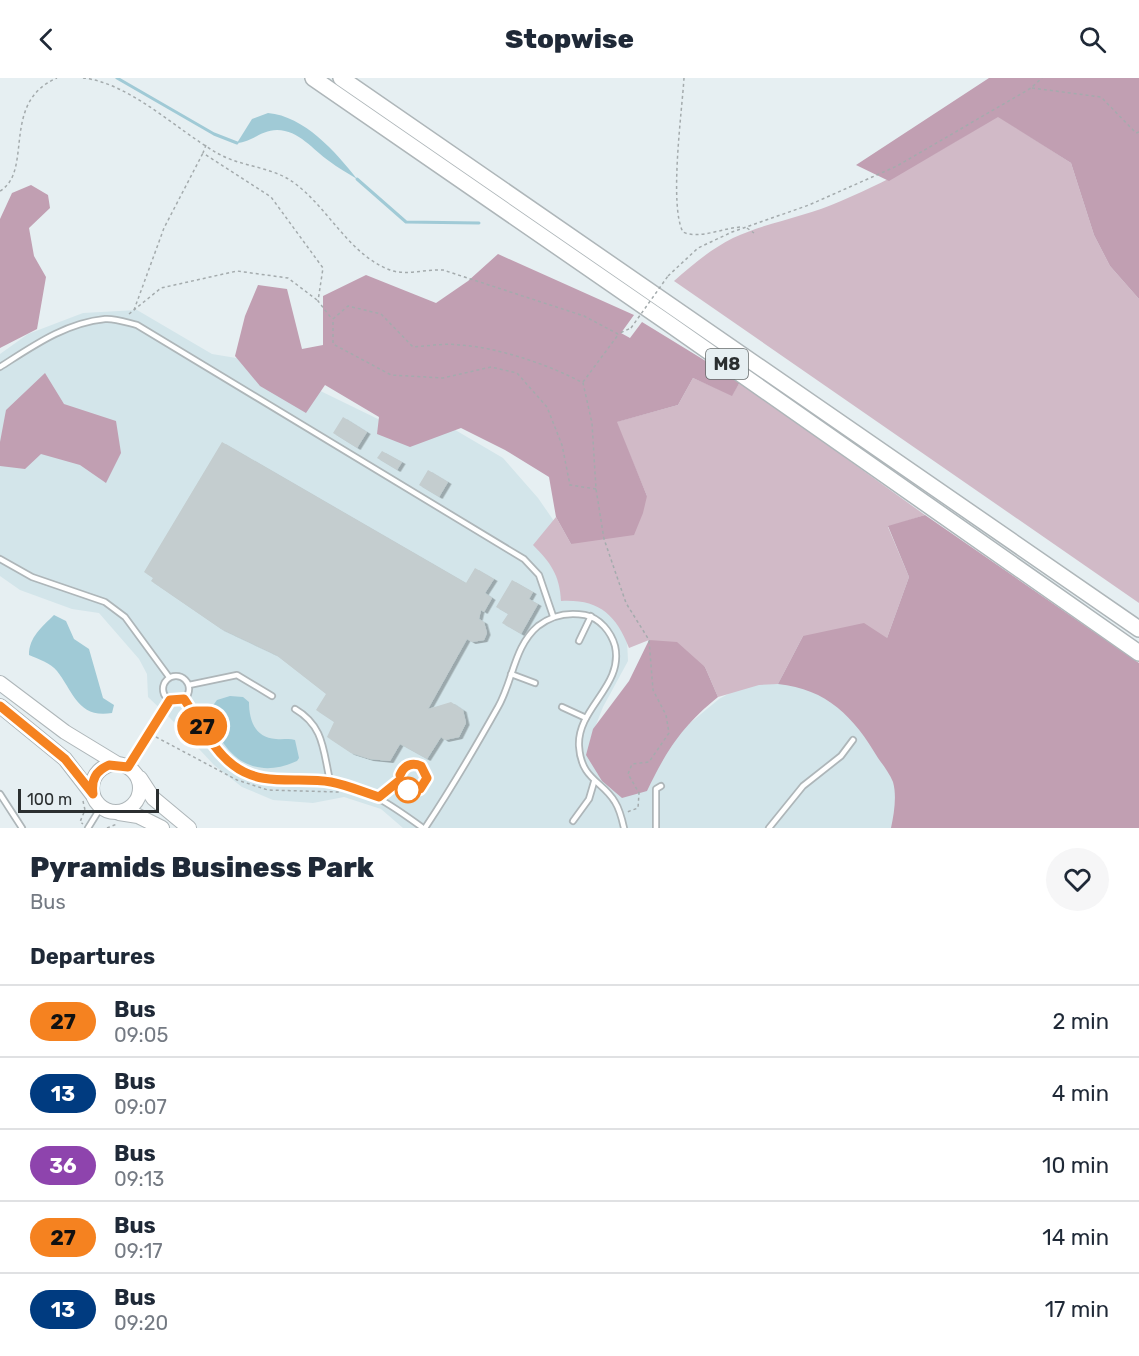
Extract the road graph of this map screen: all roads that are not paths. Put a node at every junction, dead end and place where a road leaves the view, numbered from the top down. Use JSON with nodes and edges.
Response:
{"nodes":[{"id":1,"x":313,"y":78,"type":"edge"},
{"id":2,"x":341,"y":78,"type":"edge"},
{"id":3,"x":359,"y":78,"type":"edge"},
{"id":4,"x":647,"y":290,"type":"junction"},
{"id":5,"x":0,"y":367,"type":"edge"},
{"id":6,"x":0,"y":560,"type":"edge"},
{"id":7,"x":553,"y":616,"type":"junction"},
{"id":8,"x":591,"y":616,"type":"junction"},
{"id":9,"x":1139,"y":629,"type":"edge"},
{"id":10,"x":579,"y":641,"type":"dead end"},
{"id":11,"x":1139,"y":653,"type":"edge"},
{"id":12,"x":511,"y":674,"type":"junction"},
{"id":13,"x":169,"y":677,"type":"junction"},
{"id":14,"x":535,"y":683,"type":"dead end"},
{"id":15,"x":0,"y":684,"type":"edge"},
{"id":16,"x":189,"y":685,"type":"junction"},
{"id":17,"x":272,"y":696,"type":"dead end"},
{"id":18,"x":184,"y":699,"type":"junction"},
{"id":19,"x":170,"y":700,"type":"junction"},
{"id":20,"x":0,"y":706,"type":"edge"},
{"id":21,"x":562,"y":707,"type":"dead end"},
{"id":22,"x":295,"y":710,"type":"dead end"},
{"id":23,"x":586,"y":718,"type":"junction"},
{"id":24,"x":854,"y":740,"type":"dead end"},
{"id":25,"x":127,"y":768,"type":"junction"},
{"id":26,"x":400,"y":780,"type":"junction"},
{"id":27,"x":330,"y":781,"type":"junction"},
{"id":28,"x":594,"y":782,"type":"junction"},
{"id":29,"x":661,"y":786,"type":"dead end"},
{"id":30,"x":0,"y":794,"type":"edge"},
{"id":31,"x":93,"y":794,"type":"junction"},
{"id":32,"x":379,"y":797,"type":"junction"},
{"id":33,"x":101,"y":807,"type":"junction"},
{"id":34,"x":116,"y":813,"type":"junction"},
{"id":35,"x":573,"y":821,"type":"dead end"},
{"id":36,"x":22,"y":828,"type":"edge"},
{"id":37,"x":88,"y":828,"type":"edge"},
{"id":38,"x":162,"y":828,"type":"edge"},
{"id":39,"x":189,"y":828,"type":"edge"},
{"id":40,"x":424,"y":828,"type":"edge"},
{"id":41,"x":624,"y":828,"type":"edge"},
{"id":42,"x":656,"y":828,"type":"edge"},
{"id":43,"x":769,"y":828,"type":"edge"}],
"edges":[{"from":1,"to":11,"type":"highway","number":"M8"},
{"from":2,"to":4,"type":"highway","number":"M8"},
{"from":3,"to":4,"type":"highway","number":"M8"},
{"from":4,"to":9,"type":"highway","number":"M8"},
{"from":5,"to":7,"type":"lane"},
{"from":6,"to":13,"type":"lane"},
{"from":7,"to":8,"type":"lane"},
{"from":7,"to":12,"type":"lane"},
{"from":8,"to":10,"type":"lane"},
{"from":8,"to":23,"type":"lane"},
{"from":12,"to":14,"type":"lane"},
{"from":12,"to":40,"type":"lane"},
{"from":13,"to":16,"type":"lane"},
{"from":13,"to":19,"type":"lane"},
{"from":15,"to":25,"type":"main road"},
{"from":16,"to":17,"type":"lane"},
{"from":16,"to":18,"type":"lane"},
{"from":18,"to":19,"type":"lane"},
{"from":18,"to":27,"type":"lane"},
{"from":19,"to":25,"type":"lane"},
{"from":20,"to":31,"type":"main road"},
{"from":21,"to":23,"type":"lane"},
{"from":22,"to":27,"type":"lane"},
{"from":23,"to":28,"type":"lane"},
{"from":24,"to":43,"type":"lane"},
{"from":25,"to":31,"type":"main road"},
{"from":25,"to":34,"type":"main road"},
{"from":25,"to":39,"type":"main road"},
{"from":26,"to":26,"type":"lane"},
{"from":26,"to":32,"type":"lane"},
{"from":27,"to":32,"type":"lane"},
{"from":28,"to":35,"type":"lane"},
{"from":28,"to":41,"type":"lane"},
{"from":29,"to":42,"type":"lane"},
{"from":30,"to":36,"type":"lane"},
{"from":31,"to":33,"type":"main road"},
{"from":32,"to":40,"type":"lane"},
{"from":33,"to":34,"type":"main road"},
{"from":33,"to":37,"type":"lane"},
{"from":34,"to":38,"type":"main road"}]}
